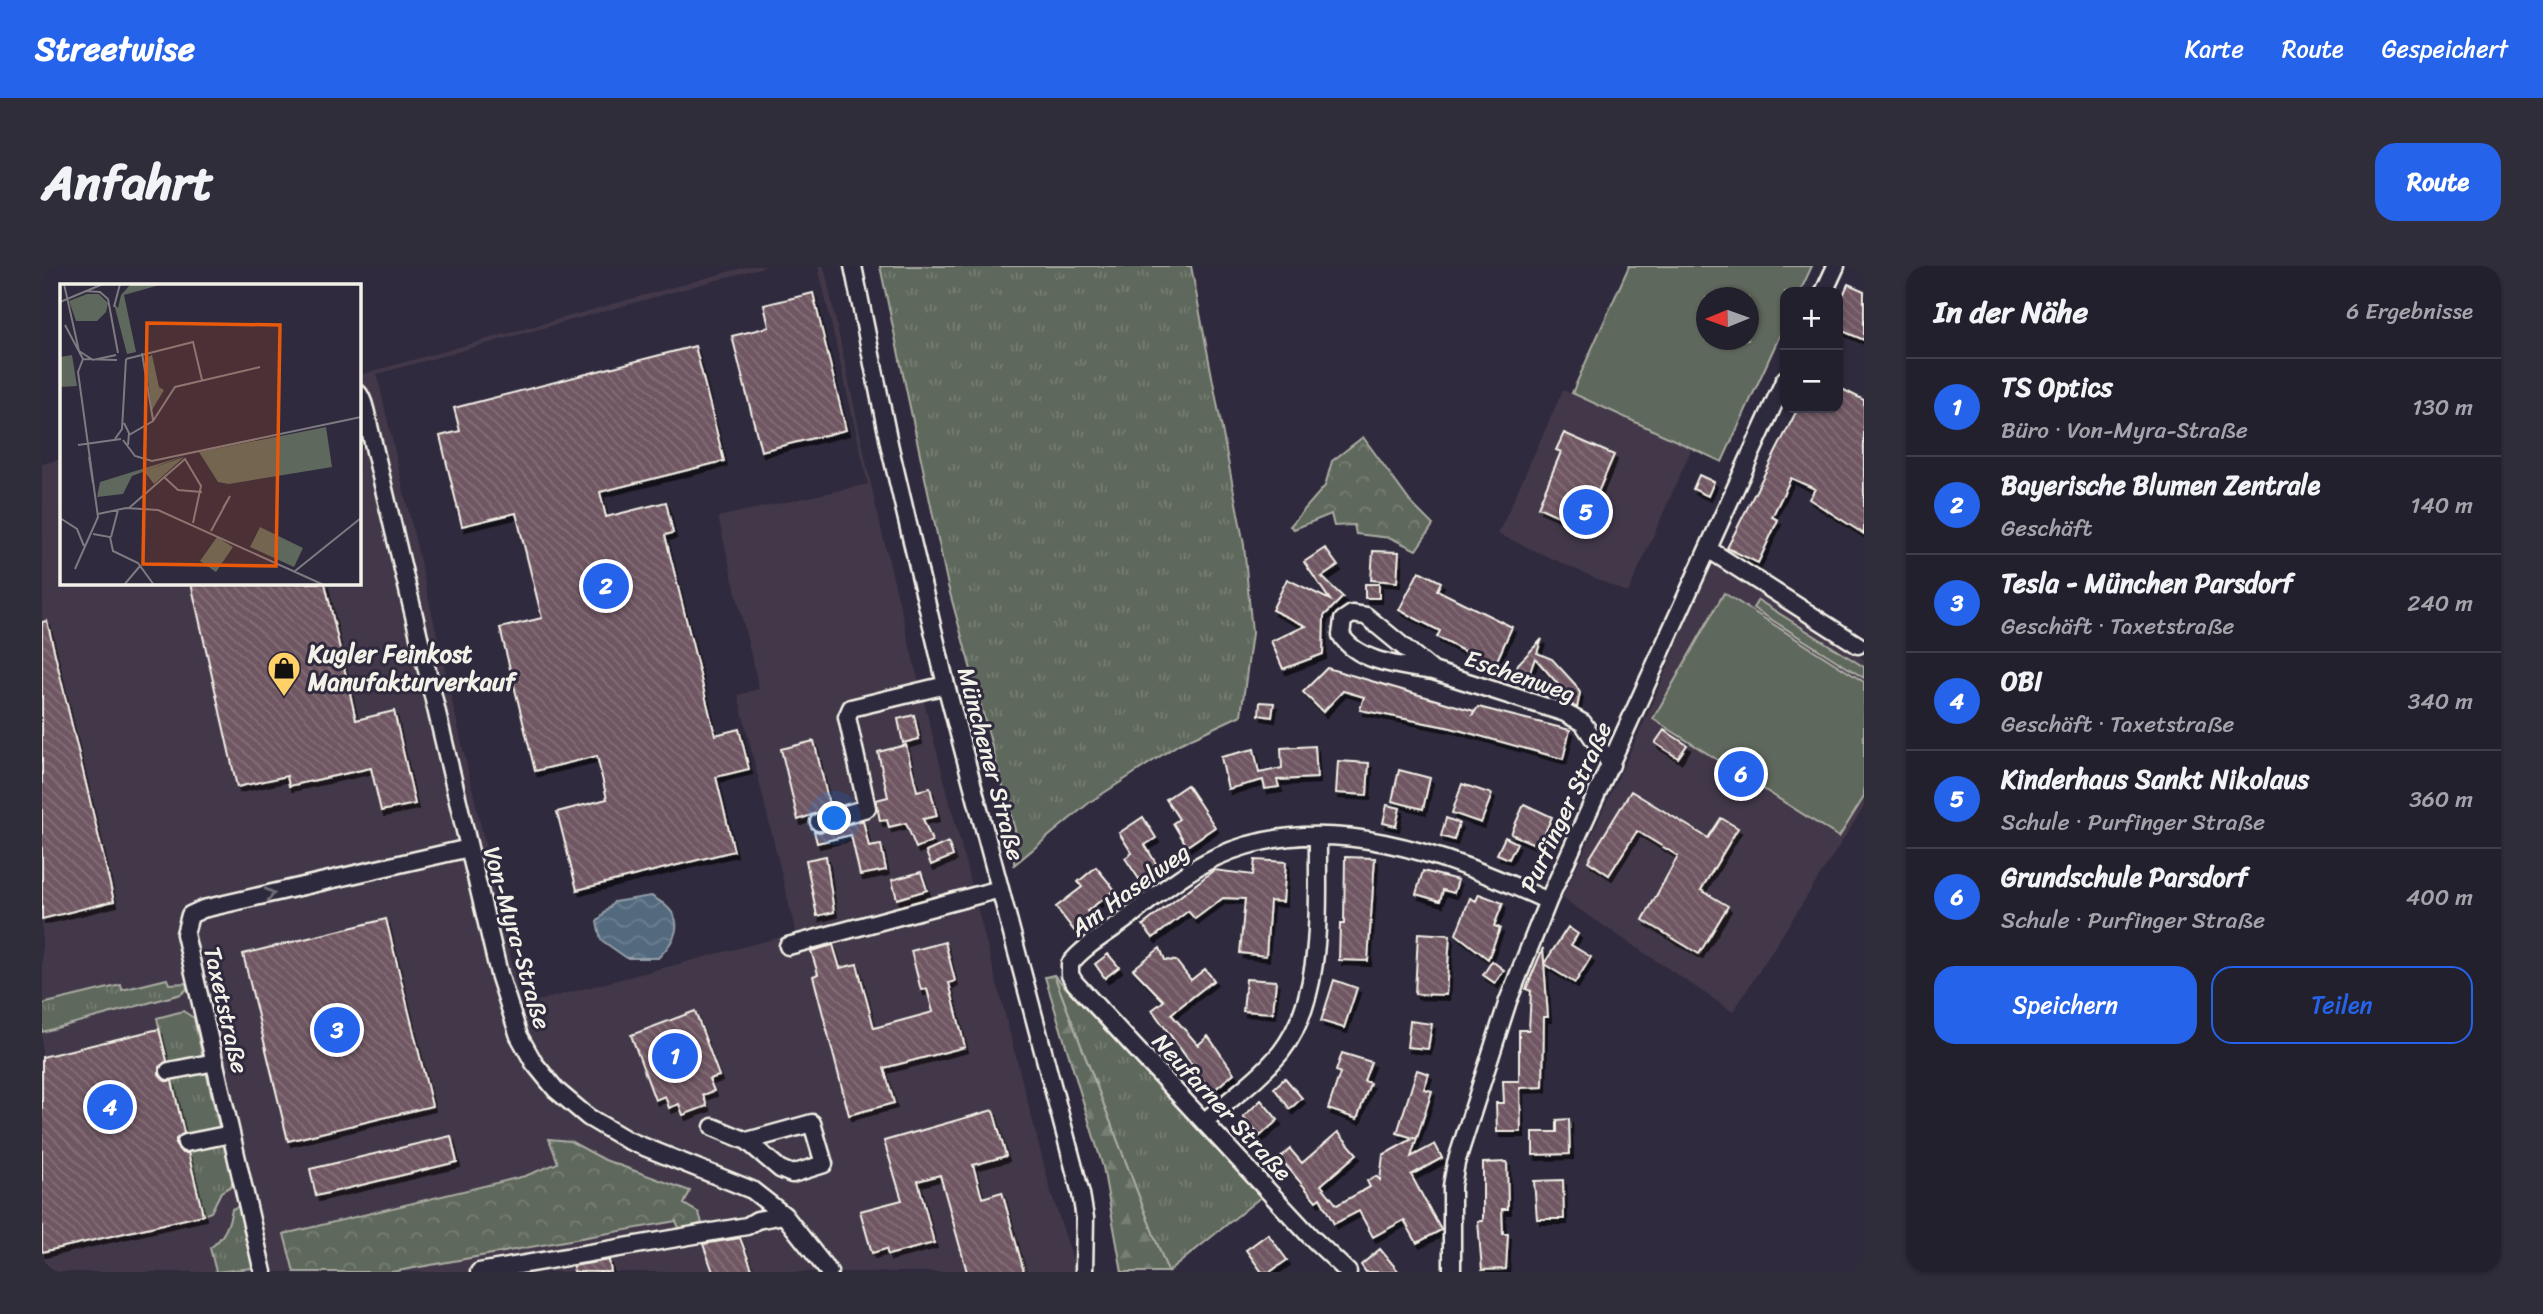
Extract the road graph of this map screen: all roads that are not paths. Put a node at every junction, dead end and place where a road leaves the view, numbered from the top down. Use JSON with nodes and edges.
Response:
{"nodes":[{"id":1,"x":853,"y":266,"type":"edge"},
{"id":2,"x":1836,"y":266,"type":"edge"},
{"id":3,"x":1826,"y":287,"type":"edge"},
{"id":4,"x":1780,"y":390,"type":"edge"},
{"id":5,"x":362,"y":402,"type":"edge"},
{"id":6,"x":360,"y":430,"type":"edge"},
{"id":7,"x":360,"y":443,"type":"edge"},
{"id":8,"x":379,"y":461,"type":"junction"},
{"id":9,"x":1708,"y":549,"type":"junction"},
{"id":10,"x":1858,"y":645,"type":"dead end"},
{"id":11,"x":1433,"y":671,"type":"junction"},
{"id":12,"x":946,"y":685,"type":"junction"},
{"id":13,"x":1611,"y":765,"type":"junction"},
{"id":14,"x":819,"y":822,"type":"dead end"},
{"id":15,"x":1318,"y":837,"type":"junction"},
{"id":16,"x":468,"y":848,"type":"junction"},
{"id":17,"x":1000,"y":889,"type":"junction"},
{"id":18,"x":1548,"y":901,"type":"junction"},
{"id":19,"x":788,"y":946,"type":"dead end"},
{"id":20,"x":1069,"y":970,"type":"joint"},
{"id":21,"x":215,"y":1062,"type":"junction"},
{"id":22,"x":169,"y":1071,"type":"dead end"},
{"id":23,"x":1205,"y":1121,"type":"junction"},
{"id":24,"x":713,"y":1127,"type":"dead end"},
{"id":25,"x":231,"y":1133,"type":"junction"},
{"id":26,"x":747,"y":1141,"type":"junction"},
{"id":27,"x":186,"y":1143,"type":"dead end"},
{"id":28,"x":783,"y":1215,"type":"junction"},
{"id":29,"x":263,"y":1272,"type":"edge"},
{"id":30,"x":479,"y":1272,"type":"edge"},
{"id":31,"x":829,"y":1272,"type":"edge"},
{"id":32,"x":1084,"y":1272,"type":"edge"},
{"id":33,"x":1348,"y":1272,"type":"edge"},
{"id":34,"x":1452,"y":1272,"type":"edge"}],
"edges":[{"from":1,"to":12,"type":"street","name":"Münchener Straße"},
{"from":2,"to":3,"type":"street"},
{"from":4,"to":9,"type":"street","name":"Purfinger Straße"},
{"from":5,"to":6,"type":"street","name":"Von-Myra-Straße"},
{"from":5,"to":8,"type":"street","name":"Von-Myra-Straße"},
{"from":7,"to":8,"type":"street"},
{"from":8,"to":16,"type":"street","name":"Von-Myra-Straße"},
{"from":9,"to":10,"type":"street"},
{"from":9,"to":13,"type":"street","name":"Purfinger Straße"},
{"from":11,"to":11,"type":"street","name":"Eschenweg"},
{"from":11,"to":13,"type":"street","name":"Eschenweg"},
{"from":12,"to":14,"type":"street"},
{"from":12,"to":17,"type":"street","name":"Münchener Straße"},
{"from":13,"to":18,"type":"street","name":"Purfinger Straße"},
{"from":15,"to":18,"type":"street","name":"Am Haselweg"},
{"from":15,"to":20,"type":"street","name":"Am Haselweg"},
{"from":15,"to":23,"type":"street"},
{"from":21,"to":16,"type":"street","name":"Taxetstraße","one_way":true},
{"from":16,"to":28,"type":"street","name":"Von-Myra-Straße"},
{"from":17,"to":19,"type":"street"},
{"from":17,"to":32,"type":"street","name":"Münchener Straße"},
{"from":18,"to":34,"type":"street","name":"Purfinger Straße"},
{"from":20,"to":23,"type":"street","name":"Neufarner Straße"},
{"from":21,"to":22,"type":"street"},
{"from":21,"to":25,"type":"street","name":"Taxetstraße"},
{"from":23,"to":33,"type":"street","name":"Neufarner Straße"},
{"from":24,"to":26,"type":"street"},
{"from":25,"to":27,"type":"street"},
{"from":25,"to":29,"type":"street","name":"Taxetstraße"},
{"from":26,"to":26,"type":"street"},
{"from":28,"to":30,"type":"street"},
{"from":28,"to":31,"type":"street","name":"Von-Myra-Straße"}]}
